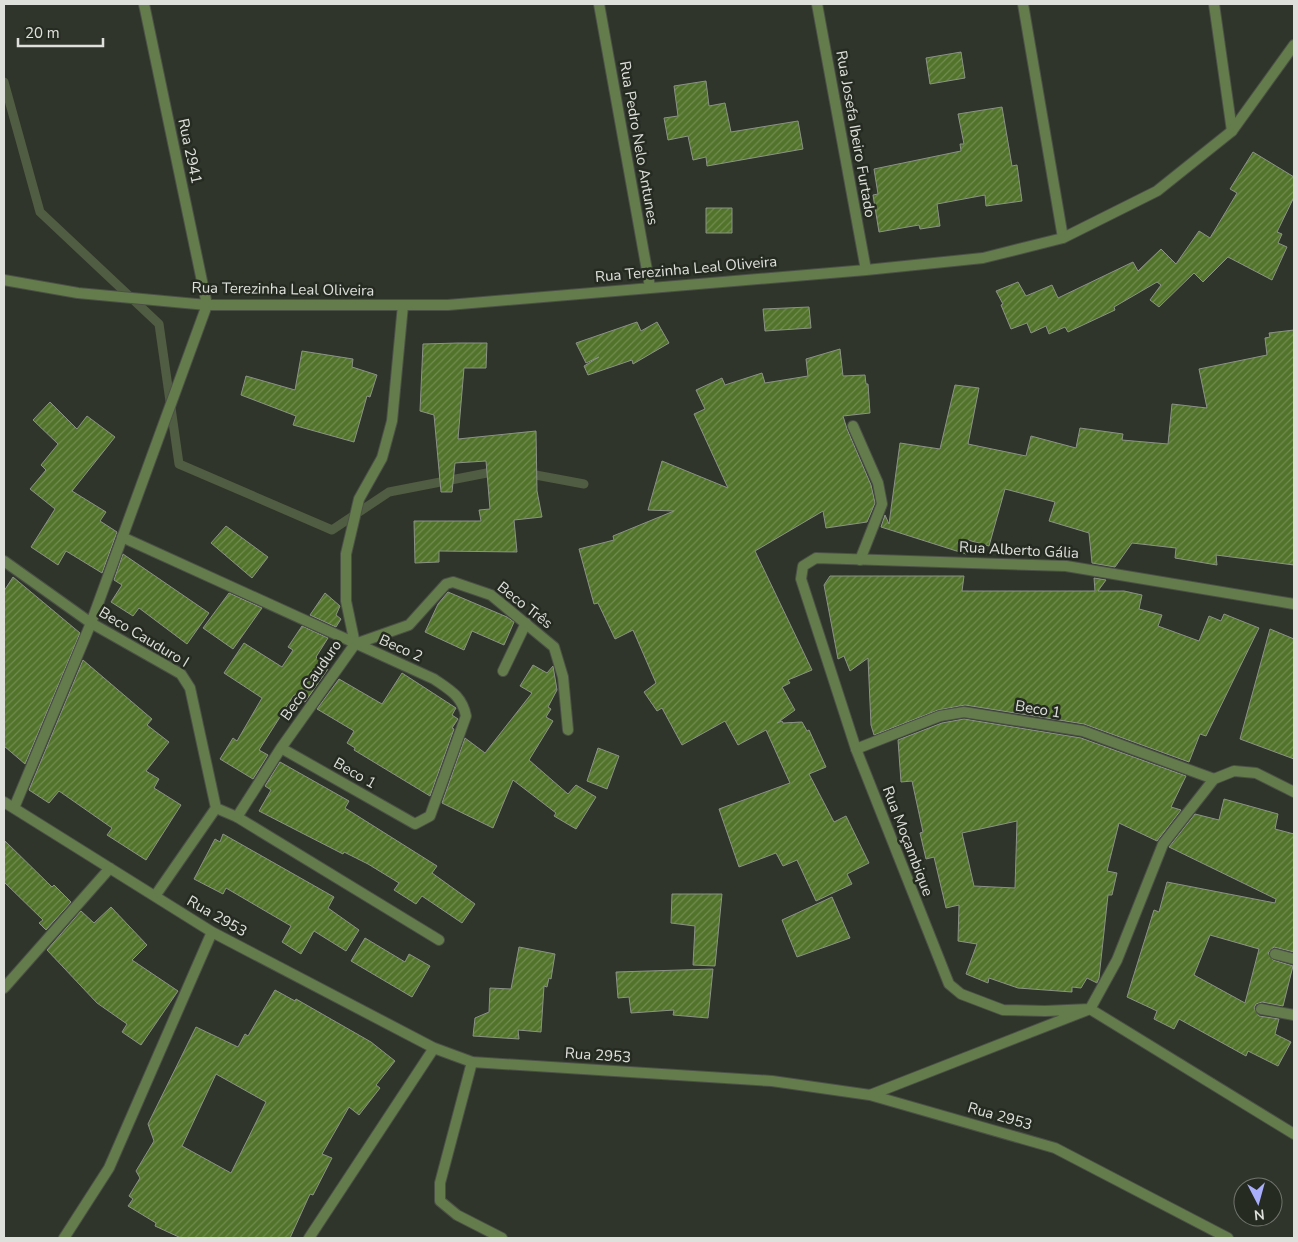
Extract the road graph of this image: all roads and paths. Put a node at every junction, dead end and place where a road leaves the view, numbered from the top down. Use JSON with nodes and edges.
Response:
{"nodes":[{"id":1,"x":144,"y":4,"type":"edge"},
{"id":2,"x":599,"y":4,"type":"edge"},
{"id":3,"x":817,"y":4,"type":"edge"},
{"id":4,"x":1023,"y":4,"type":"edge"},
{"id":5,"x":1214,"y":4,"type":"edge"},
{"id":6,"x":1294,"y":46,"type":"edge"},
{"id":7,"x":1232,"y":131,"type":"junction"},
{"id":8,"x":1063,"y":238,"type":"junction"},
{"id":9,"x":866,"y":270,"type":"junction"},
{"id":10,"x":4,"y":280,"type":"edge"},
{"id":11,"x":650,"y":287,"type":"junction"},
{"id":12,"x":207,"y":305,"type":"junction"},
{"id":13,"x":403,"y":305,"type":"junction"},
{"id":14,"x":853,"y":426,"type":"dead end"},
{"id":15,"x":122,"y":538,"type":"junction"},
{"id":16,"x":860,"y":560,"type":"junction"},
{"id":17,"x":4,"y":561,"type":"edge"},
{"id":18,"x":802,"y":566,"type":"joint"},
{"id":19,"x":1294,"y":604,"type":"edge"},
{"id":20,"x":90,"y":623,"type":"junction"},
{"id":21,"x":526,"y":623,"type":"junction"},
{"id":22,"x":355,"y":644,"type":"junction"},
{"id":23,"x":503,"y":671,"type":"dead end"},
{"id":24,"x":568,"y":730,"type":"dead end"},
{"id":25,"x":281,"y":748,"type":"junction"},
{"id":26,"x":856,"y":749,"type":"junction"},
{"id":27,"x":1214,"y":779,"type":"junction"},
{"id":28,"x":1294,"y":792,"type":"edge"},
{"id":29,"x":4,"y":802,"type":"edge"},
{"id":30,"x":14,"y":808,"type":"junction"},
{"id":31,"x":216,"y":808,"type":"junction"},
{"id":32,"x":236,"y":816,"type":"junction"},
{"id":33,"x":415,"y":824,"type":"joint"},
{"id":34,"x":110,"y":868,"type":"junction"},
{"id":35,"x":156,"y":896,"type":"junction"},
{"id":36,"x":212,"y":932,"type":"junction"},
{"id":37,"x":439,"y":940,"type":"dead end"},
{"id":38,"x":1275,"y":954,"type":"dead end"},
{"id":39,"x":1294,"y":959,"type":"edge"},
{"id":40,"x":4,"y":988,"type":"edge"},
{"id":41,"x":1090,"y":1008,"type":"junction"},
{"id":42,"x":1261,"y":1009,"type":"dead end"},
{"id":43,"x":1294,"y":1015,"type":"edge"},
{"id":44,"x":434,"y":1048,"type":"junction"},
{"id":45,"x":472,"y":1062,"type":"junction"},
{"id":46,"x":870,"y":1095,"type":"junction"},
{"id":47,"x":1294,"y":1134,"type":"edge"},
{"id":48,"x":64,"y":1238,"type":"edge"},
{"id":49,"x":309,"y":1238,"type":"edge"},
{"id":50,"x":502,"y":1238,"type":"edge"},
{"id":51,"x":1228,"y":1238,"type":"edge"}],
"edges":[{"from":1,"to":12,"type":"street","name":"Rua 2941"},
{"from":2,"to":11,"type":"street","name":"Rua Pedro Nelo Antunes"},
{"from":3,"to":9,"type":"street","name":"Rua Josefa Ibeiro Furtado"},
{"from":4,"to":8,"type":"street"},
{"from":5,"to":7,"type":"street"},
{"from":6,"to":7,"type":"street","name":"Rua Terezinha Leal Oliveira"},
{"from":7,"to":8,"type":"street","name":"Rua Terezinha Leal Oliveira"},
{"from":8,"to":9,"type":"street","name":"Rua Terezinha Leal Oliveira"},
{"from":9,"to":11,"type":"street","name":"Rua Terezinha Leal Oliveira"},
{"from":10,"to":12,"type":"street","name":"Rua Terezinha Leal Oliveira"},
{"from":11,"to":13,"type":"street","name":"Rua Terezinha Leal Oliveira"},
{"from":12,"to":13,"type":"street","name":"Rua Terezinha Leal Oliveira"},
{"from":12,"to":15,"type":"street"},
{"from":13,"to":22,"type":"street","name":"Beco Cauduro"},
{"from":14,"to":16,"type":"street"},
{"from":15,"to":20,"type":"street"},
{"from":15,"to":22,"type":"street","name":"Beco 2"},
{"from":16,"to":18,"type":"street","name":"Rua Alberto Gália"},
{"from":16,"to":19,"type":"street","name":"Rua Alberto Gália"},
{"from":17,"to":20,"type":"street","name":"Beco Cauduro I"},
{"from":18,"to":26,"type":"street","name":"Rua Moçambique"},
{"from":20,"to":30,"type":"street"},
{"from":20,"to":31,"type":"street","name":"Beco Cauduro I"},
{"from":21,"to":22,"type":"street","name":"Beco Três"},
{"from":21,"to":23,"type":"street"},
{"from":21,"to":24,"type":"street","name":"Beco Três"},
{"from":22,"to":25,"type":"street","name":"Beco Cauduro"},
{"from":22,"to":33,"type":"street","name":"Beco 2"},
{"from":25,"to":32,"type":"street","name":"Beco Cauduro"},
{"from":25,"to":33,"type":"street","name":"Beco 1"},
{"from":26,"to":27,"type":"street","name":"Beco 1"},
{"from":26,"to":41,"type":"street","name":"Rua Moçambique"},
{"from":27,"to":28,"type":"street"},
{"from":27,"to":41,"type":"street"},
{"from":29,"to":30,"type":"street","name":"Rua 2953"},
{"from":30,"to":34,"type":"street","name":"Rua 2953"},
{"from":31,"to":32,"type":"street"},
{"from":31,"to":35,"type":"street"},
{"from":32,"to":37,"type":"street"},
{"from":34,"to":35,"type":"street","name":"Rua 2953"},
{"from":34,"to":40,"type":"street"},
{"from":35,"to":36,"type":"street","name":"Rua 2953"},
{"from":36,"to":44,"type":"street","name":"Rua 2953"},
{"from":36,"to":48,"type":"street"},
{"from":38,"to":39,"type":"street"},
{"from":41,"to":46,"type":"street"},
{"from":41,"to":47,"type":"street"},
{"from":42,"to":43,"type":"street"},
{"from":44,"to":45,"type":"street","name":"Rua 2953"},
{"from":44,"to":49,"type":"street"},
{"from":45,"to":46,"type":"street","name":"Rua 2953"},
{"from":45,"to":50,"type":"street"},
{"from":46,"to":51,"type":"street","name":"Rua 2953"}]}
